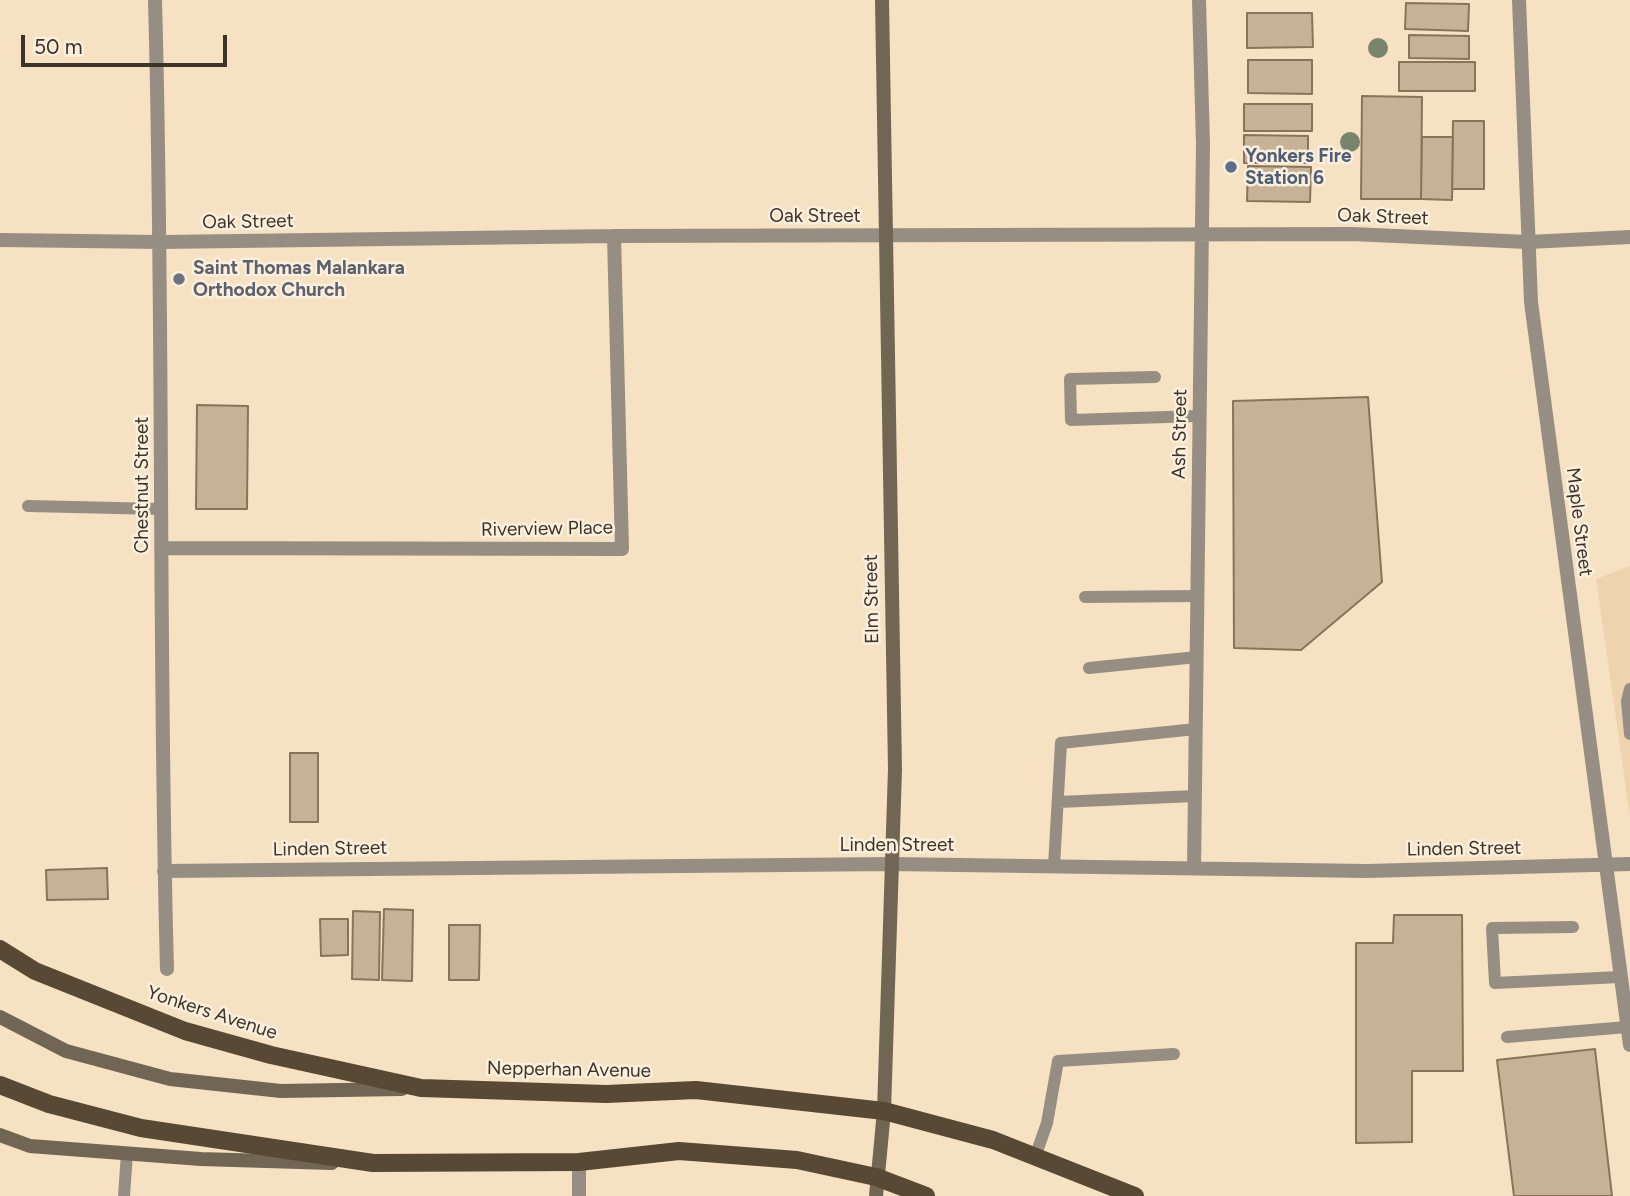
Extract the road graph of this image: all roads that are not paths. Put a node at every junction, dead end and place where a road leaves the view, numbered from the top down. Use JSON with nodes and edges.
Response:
{"nodes":[{"id":1,"x":155,"y":0,"type":"edge"},
{"id":2,"x":882,"y":0,"type":"edge"},
{"id":3,"x":1199,"y":0,"type":"edge"},
{"id":4,"x":1519,"y":0,"type":"edge"},
{"id":5,"x":885,"y":234,"type":"junction"},
{"id":6,"x":1201,"y":234,"type":"junction"},
{"id":7,"x":614,"y":236,"type":"junction"},
{"id":8,"x":1630,"y":237,"type":"edge"},
{"id":9,"x":0,"y":240,"type":"edge"},
{"id":10,"x":162,"y":242,"type":"junction"},
{"id":11,"x":1528,"y":242,"type":"junction"},
{"id":12,"x":1155,"y":377,"type":"dead end"},
{"id":13,"x":1199,"y":416,"type":"junction"},
{"id":14,"x":28,"y":506,"type":"dead end"},
{"id":15,"x":161,"y":509,"type":"junction"},
{"id":16,"x":161,"y":548,"type":"junction"},
{"id":17,"x":1197,"y":596,"type":"junction"},
{"id":18,"x":1085,"y":597,"type":"dead end"},
{"id":19,"x":1197,"y":657,"type":"junction"},
{"id":20,"x":1090,"y":668,"type":"dead end"},
{"id":21,"x":1630,"y":689,"type":"edge"},
{"id":22,"x":1196,"y":729,"type":"junction"},
{"id":23,"x":1630,"y":734,"type":"edge"},
{"id":24,"x":1195,"y":796,"type":"junction"},
{"id":25,"x":1058,"y":802,"type":"junction"},
{"id":26,"x":891,"y":864,"type":"junction"},
{"id":27,"x":1630,"y":864,"type":"edge"},
{"id":28,"x":1054,"y":866,"type":"junction"},
{"id":29,"x":1604,"y":866,"type":"junction"},
{"id":30,"x":1194,"y":868,"type":"junction"},
{"id":31,"x":164,"y":871,"type":"junction"},
{"id":32,"x":1573,"y":927,"type":"dead end"},
{"id":33,"x":0,"y":949,"type":"edge"},
{"id":34,"x":167,"y":969,"type":"dead end"},
{"id":35,"x":1620,"y":977,"type":"junction"},
{"id":36,"x":0,"y":1017,"type":"edge"},
{"id":37,"x":1628,"y":1027,"type":"junction"},
{"id":38,"x":1507,"y":1037,"type":"dead end"},
{"id":39,"x":1630,"y":1045,"type":"edge"},
{"id":40,"x":1174,"y":1054,"type":"dead end"},
{"id":41,"x":0,"y":1085,"type":"edge"},
{"id":42,"x":421,"y":1088,"type":"junction"},
{"id":43,"x":884,"y":1111,"type":"junction"},
{"id":44,"x":0,"y":1135,"type":"edge"},
{"id":45,"x":127,"y":1153,"type":"junction"},
{"id":46,"x":1035,"y":1157,"type":"junction"},
{"id":47,"x":579,"y":1162,"type":"junction"},
{"id":48,"x":373,"y":1163,"type":"junction"},
{"id":49,"x":876,"y":1177,"type":"junction"},
{"id":50,"x":124,"y":1196,"type":"edge"},
{"id":51,"x":579,"y":1196,"type":"edge"},
{"id":52,"x":876,"y":1196,"type":"edge"},
{"id":53,"x":926,"y":1196,"type":"edge"},
{"id":54,"x":1135,"y":1196,"type":"edge"}],
"edges":[{"from":1,"to":10,"type":"street","name":"Chestnut Street"},
{"from":2,"to":5,"type":"street","name":"Elm Street"},
{"from":3,"to":6,"type":"street","name":"Ash Street"},
{"from":4,"to":11,"type":"street","name":"Maple Street"},
{"from":5,"to":6,"type":"street","name":"Oak Street"},
{"from":5,"to":7,"type":"street","name":"Oak Street"},
{"from":5,"to":26,"type":"street","name":"Elm Street"},
{"from":6,"to":11,"type":"street","name":"Oak Street"},
{"from":6,"to":13,"type":"street","name":"Ash Street"},
{"from":7,"to":10,"type":"street","name":"Oak Street"},
{"from":7,"to":16,"type":"street","name":"Riverview Place"},
{"from":8,"to":11,"type":"street","name":"Oak Street"},
{"from":9,"to":10,"type":"street","name":"Oak Street"},
{"from":10,"to":15,"type":"street","name":"Chestnut Street"},
{"from":11,"to":29,"type":"street","name":"Maple Street"},
{"from":12,"to":13,"type":"lane"},
{"from":13,"to":17,"type":"street","name":"Ash Street"},
{"from":14,"to":15,"type":"lane"},
{"from":15,"to":16,"type":"street","name":"Chestnut Street"},
{"from":16,"to":31,"type":"street","name":"Chestnut Street"},
{"from":17,"to":18,"type":"lane"},
{"from":17,"to":19,"type":"street","name":"Ash Street"},
{"from":19,"to":20,"type":"lane"},
{"from":19,"to":22,"type":"street","name":"Ash Street"},
{"from":21,"to":23,"type":"lane"},
{"from":22,"to":24,"type":"street","name":"Ash Street"},
{"from":22,"to":25,"type":"lane"},
{"from":24,"to":25,"type":"lane"},
{"from":24,"to":30,"type":"street","name":"Ash Street"},
{"from":25,"to":28,"type":"lane"},
{"from":26,"to":28,"type":"street","name":"Linden Street"},
{"from":26,"to":31,"type":"street","name":"Linden Street"},
{"from":26,"to":43,"type":"street","name":"Elm Street"},
{"from":27,"to":29,"type":"street","name":"Linden Street"},
{"from":28,"to":30,"type":"street","name":"Linden Street"},
{"from":29,"to":30,"type":"street","name":"Linden Street"},
{"from":29,"to":35,"type":"street","name":"Maple Street"},
{"from":31,"to":34,"type":"street","name":"Chestnut Street"},
{"from":32,"to":35,"type":"lane"},
{"from":33,"to":42,"type":"main road","name":"Yonkers Avenue"},
{"from":35,"to":37,"type":"street","name":"Maple Street"},
{"from":36,"to":42,"type":"street","name":"Nepperhan Avenue"},
{"from":37,"to":38,"type":"lane"},
{"from":37,"to":39,"type":"street","name":"Maple Street"},
{"from":40,"to":46,"type":"lane"},
{"from":41,"to":48,"type":"main road"},
{"from":42,"to":43,"type":"main road","name":"Nepperhan Avenue"},
{"from":43,"to":46,"type":"main road","name":"Nepperhan Avenue"},
{"from":43,"to":49,"type":"street","name":"Elm Street"},
{"from":44,"to":45,"type":"street"},
{"from":45,"to":48,"type":"street"},
{"from":45,"to":50,"type":"lane"},
{"from":46,"to":54,"type":"main road","name":"Nepperhan Avenue"},
{"from":47,"to":48,"type":"main road"},
{"from":47,"to":49,"type":"main road"},
{"from":47,"to":51,"type":"street"},
{"from":49,"to":52,"type":"street","name":"Elm Street"},
{"from":49,"to":53,"type":"main road"}]}
